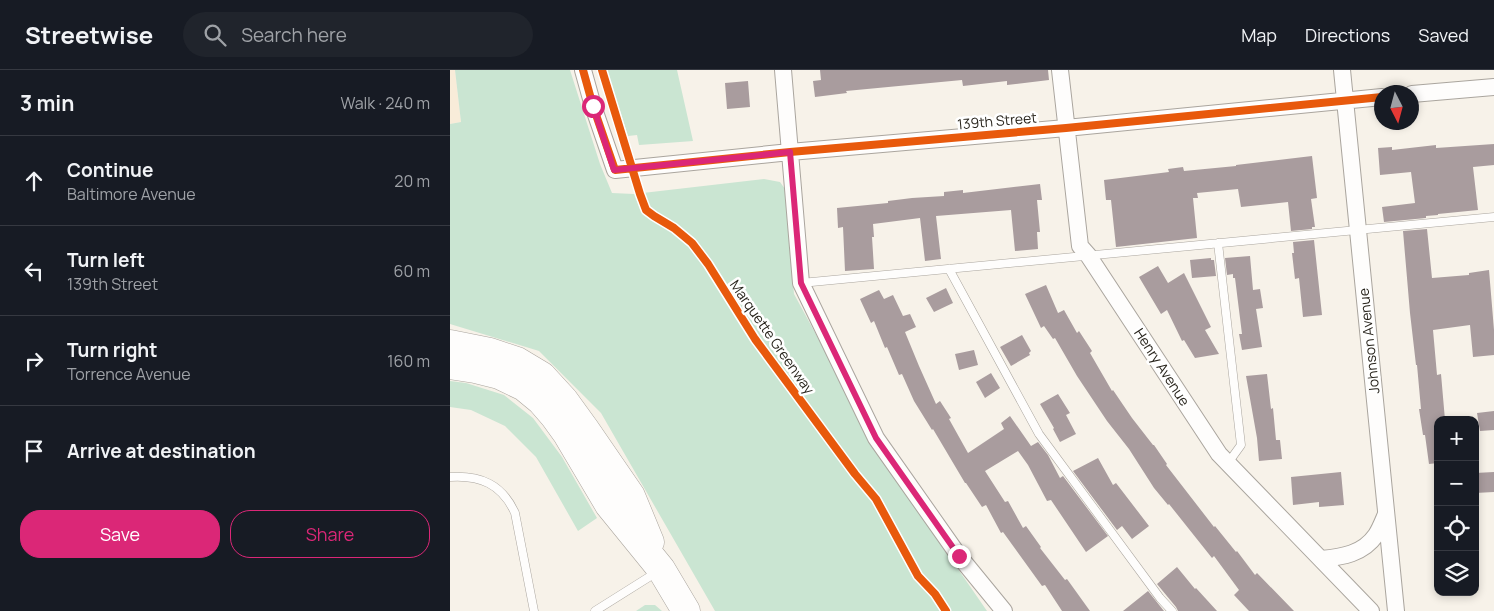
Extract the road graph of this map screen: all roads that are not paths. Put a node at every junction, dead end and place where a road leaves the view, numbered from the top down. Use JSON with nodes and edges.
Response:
{"nodes":[{"id":1,"x":583,"y":70,"type":"edge"},
{"id":2,"x":783,"y":70,"type":"edge"},
{"id":3,"x":1060,"y":70,"type":"edge"},
{"id":4,"x":1342,"y":70,"type":"edge"},
{"id":5,"x":1494,"y":87,"type":"edge"},
{"id":6,"x":1419,"y":93,"type":"edge"},
{"id":7,"x":1374,"y":98,"type":"edge"},
{"id":8,"x":1345,"y":100,"type":"junction"},
{"id":9,"x":1066,"y":128,"type":"junction"},
{"id":10,"x":790,"y":152,"type":"junction"},
{"id":11,"x":1494,"y":217,"type":"edge"},
{"id":12,"x":1358,"y":230,"type":"junction"},
{"id":13,"x":1218,"y":243,"type":"junction"},
{"id":14,"x":1088,"y":255,"type":"junction"},
{"id":15,"x":949,"y":269,"type":"junction"},
{"id":16,"x":801,"y":283,"type":"junction"},
{"id":17,"x":450,"y":344,"type":"edge"},
{"id":18,"x":450,"y":365,"type":"edge"},
{"id":19,"x":1228,"y":463,"type":"junction"},
{"id":20,"x":450,"y":477,"type":"edge"},
{"id":21,"x":1386,"y":514,"type":"junction"},
{"id":22,"x":1321,"y":559,"type":"junction"},
{"id":23,"x":661,"y":569,"type":"junction"},
{"id":24,"x":534,"y":611,"type":"edge"},
{"id":25,"x":595,"y":611,"type":"edge"},
{"id":26,"x":686,"y":611,"type":"edge"},
{"id":27,"x":1004,"y":611,"type":"edge"},
{"id":28,"x":1172,"y":611,"type":"edge"},
{"id":29,"x":1371,"y":611,"type":"edge"},
{"id":30,"x":1396,"y":611,"type":"edge"}],
"edges":[{"from":1,"to":10,"type":"street","name":"139th Street"},
{"from":2,"to":10,"type":"street"},
{"from":3,"to":9,"type":"street","name":"Henry Avenue"},
{"from":4,"to":8,"type":"street","name":"Johnson Avenue"},
{"from":5,"to":6,"type":"street"},
{"from":7,"to":8,"type":"street","name":"139th Street"},
{"from":8,"to":9,"type":"street","name":"139th Street"},
{"from":8,"to":12,"type":"street","name":"Johnson Avenue"},
{"from":9,"to":10,"type":"street","name":"139th Street"},
{"from":9,"to":14,"type":"street","name":"Henry Avenue"},
{"from":10,"to":16,"type":"street"},
{"from":11,"to":12,"type":"lane"},
{"from":12,"to":13,"type":"lane"},
{"from":12,"to":21,"type":"street","name":"Johnson Avenue"},
{"from":13,"to":14,"type":"lane"},
{"from":13,"to":19,"type":"lane"},
{"from":14,"to":15,"type":"lane"},
{"from":14,"to":19,"type":"street","name":"Henry Avenue"},
{"from":15,"to":16,"type":"lane"},
{"from":15,"to":28,"type":"lane"},
{"from":16,"to":27,"type":"street"},
{"from":17,"to":23,"type":"highway"},
{"from":18,"to":23,"type":"highway"},
{"from":19,"to":22,"type":"street","name":"Henry Avenue"},
{"from":20,"to":24,"type":"lane"},
{"from":21,"to":22,"type":"street"},
{"from":21,"to":30,"type":"street","name":"Johnson Avenue"},
{"from":22,"to":29,"type":"street","name":"Henry Avenue"},
{"from":23,"to":25,"type":"lane"},
{"from":23,"to":26,"type":"highway"}]}
